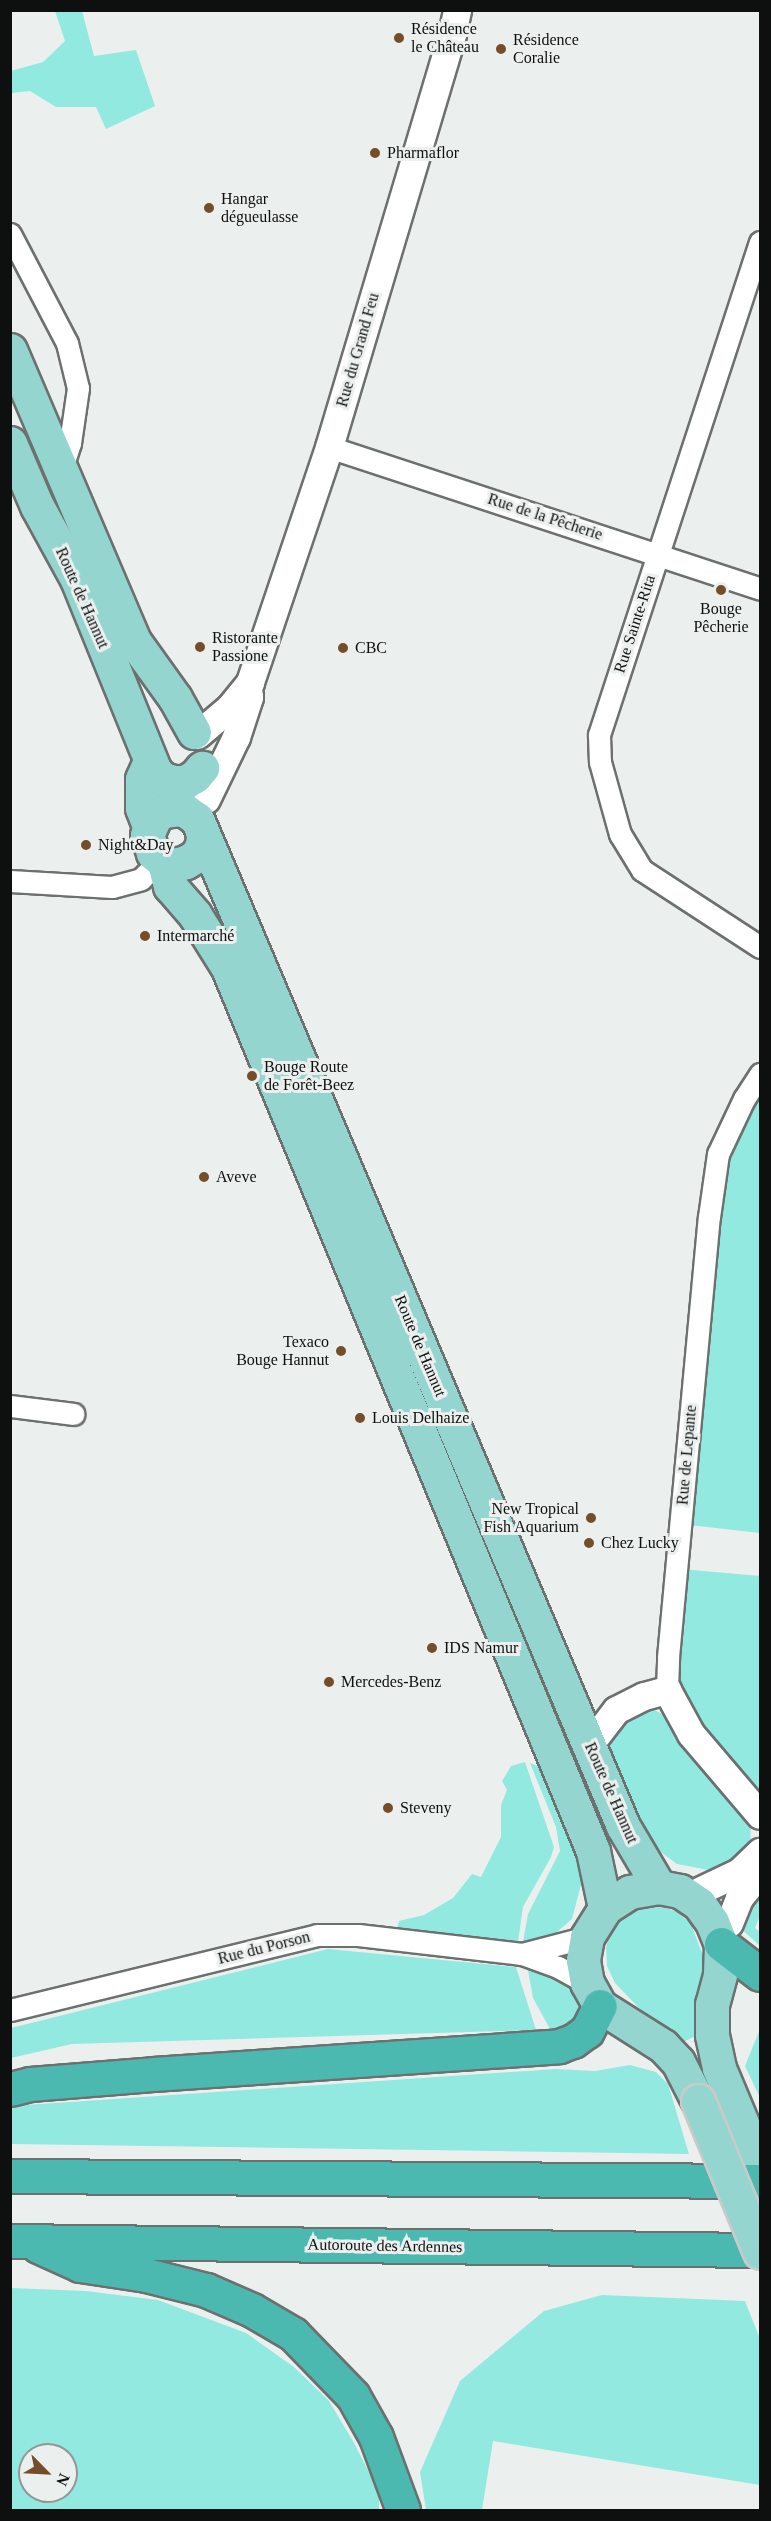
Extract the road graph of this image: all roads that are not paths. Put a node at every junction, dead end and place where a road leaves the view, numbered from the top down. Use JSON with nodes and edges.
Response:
{"nodes":[{"id":1,"x":457,"y":10,"type":"edge"},
{"id":2,"x":10,"y":234,"type":"edge"},
{"id":3,"x":760,"y":242,"type":"edge"},
{"id":4,"x":10,"y":350,"type":"edge"},
{"id":5,"x":10,"y":443,"type":"edge"},
{"id":6,"x":329,"y":447,"type":"junction"},
{"id":7,"x":61,"y":470,"type":"junction"},
{"id":8,"x":658,"y":553,"type":"junction"},
{"id":9,"x":760,"y":589,"type":"edge"},
{"id":10,"x":248,"y":687,"type":"junction"},
{"id":11,"x":150,"y":758,"type":"junction"},
{"id":12,"x":205,"y":776,"type":"junction"},
{"id":13,"x":149,"y":826,"type":"junction"},
{"id":14,"x":162,"y":861,"type":"junction"},
{"id":15,"x":10,"y":881,"type":"edge"},
{"id":16,"x":760,"y":947,"type":"edge"},
{"id":17,"x":760,"y":1074,"type":"edge"},
{"id":18,"x":10,"y":1406,"type":"edge"},
{"id":19,"x":74,"y":1414,"type":"dead end"},
{"id":20,"x":667,"y":1690,"type":"junction"},
{"id":21,"x":589,"y":1745,"type":"junction"},
{"id":22,"x":760,"y":1815,"type":"edge"},
{"id":23,"x":635,"y":1849,"type":"junction"},
{"id":24,"x":760,"y":1852,"type":"edge"},
{"id":25,"x":760,"y":1877,"type":"edge"},
{"id":26,"x":659,"y":1887,"type":"junction"},
{"id":27,"x":700,"y":1890,"type":"junction"},
{"id":28,"x":605,"y":1908,"type":"junction"},
{"id":29,"x":725,"y":1934,"type":"junction"},
{"id":30,"x":587,"y":1937,"type":"junction"},
{"id":31,"x":522,"y":1954,"type":"junction"},
{"id":32,"x":760,"y":1959,"type":"edge"},
{"id":33,"x":760,"y":1974,"type":"edge"},
{"id":34,"x":594,"y":1995,"type":"junction"},
{"id":35,"x":10,"y":2010,"type":"edge"},
{"id":36,"x":10,"y":2089,"type":"edge"},
{"id":37,"x":760,"y":2166,"type":"edge"},
{"id":38,"x":10,"y":2176,"type":"edge"},
{"id":39,"x":760,"y":2181,"type":"edge"},
{"id":40,"x":19,"y":2241,"type":"edge"},
{"id":41,"x":760,"y":2251,"type":"edge"},
{"id":42,"x":403,"y":2511,"type":"edge"}],
"edges":[{"from":1,"to":6,"type":"street","name":"Rue du Grand Feu"},
{"from":2,"to":7,"type":"street"},
{"from":3,"to":8,"type":"street","name":"Rue Sainte-Rita"},
{"from":4,"to":7,"type":"main road","name":"Route de Hannut"},
{"from":5,"to":11,"type":"main road","name":"Route de Hannut"},
{"from":6,"to":8,"type":"street","name":"Rue de la Pêcherie"},
{"from":6,"to":10,"type":"street","name":"Rue du Grand Feu"},
{"from":7,"to":12,"type":"main road","name":"Route de Hannut"},
{"from":8,"to":9,"type":"street","name":"Rue de la Pêcherie"},
{"from":8,"to":16,"type":"street","name":"Rue Sainte-Rita"},
{"from":10,"to":12,"type":"street","name":"Rue du Grand Feu"},
{"from":10,"to":12,"type":"street","name":"Rue du Grand Feu"},
{"from":11,"to":12,"type":"main road","name":"Route de Hannut"},
{"from":11,"to":12,"type":"main road","name":"Route de Hannut"},
{"from":11,"to":13,"type":"main road","name":"Route de Hannut"},
{"from":12,"to":13,"type":"main road","name":"Route de Hannut"},
{"from":12,"to":14,"type":"main road"},
{"from":12,"to":21,"type":"main road","name":"Route de Hannut"},
{"from":13,"to":14,"type":"main road","name":"Route de Hannut"},
{"from":14,"to":15,"type":"street"},
{"from":14,"to":28,"type":"main road","name":"Route de Hannut"},
{"from":17,"to":20,"type":"street","name":"Rue de Lepante"},
{"from":18,"to":19,"type":"street"},
{"from":20,"to":21,"type":"street"},
{"from":20,"to":22,"type":"street"},
{"from":21,"to":23,"type":"main road","name":"Route de Hannut"},
{"from":23,"to":26,"type":"main road","name":"Route de Hannut"},
{"from":23,"to":27,"type":"main road"},
{"from":24,"to":27,"type":"street"},
{"from":25,"to":29,"type":"street"},
{"from":26,"to":28,"type":"main road"},
{"from":26,"to":29,"type":"main road"},
{"from":27,"to":29,"type":"main road"},
{"from":28,"to":30,"type":"main road"},
{"from":29,"to":32,"type":"highway"},
{"from":29,"to":33,"type":"highway"},
{"from":29,"to":37,"type":"main road"},
{"from":30,"to":31,"type":"street","name":"Rue du Porson"},
{"from":30,"to":34,"type":"main road"},
{"from":31,"to":34,"type":"street","name":"Rue du Porson"},
{"from":31,"to":35,"type":"street","name":"Rue du Porson"},
{"from":34,"to":36,"type":"highway"},
{"from":34,"to":41,"type":"main road","bridge":true},
{"from":38,"to":39,"type":"highway"},
{"from":40,"to":41,"type":"highway","name":"Autoroute des Ardennes"},
{"from":40,"to":42,"type":"highway"}]}
